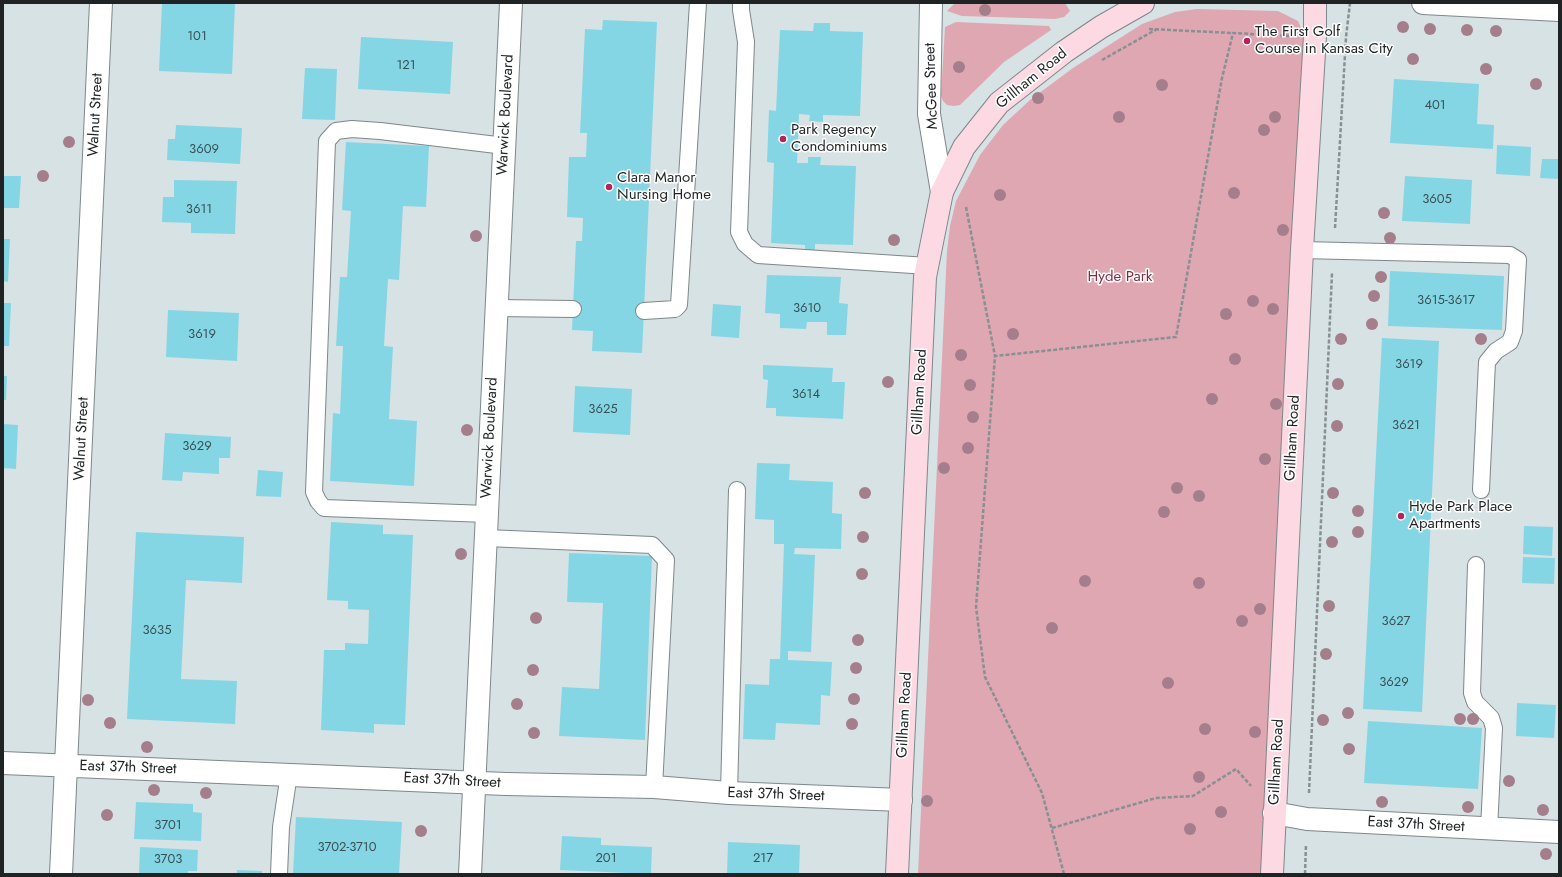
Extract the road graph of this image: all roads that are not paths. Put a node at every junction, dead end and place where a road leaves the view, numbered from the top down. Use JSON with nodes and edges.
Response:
{"nodes":[{"id":1,"x":102,"y":3,"type":"edge"},
{"id":2,"x":512,"y":3,"type":"edge"},
{"id":3,"x":698,"y":3,"type":"edge"},
{"id":4,"x":742,"y":3,"type":"edge"},
{"id":5,"x":931,"y":3,"type":"edge"},
{"id":6,"x":1143,"y":3,"type":"edge"},
{"id":7,"x":1315,"y":3,"type":"edge"},
{"id":8,"x":1423,"y":3,"type":"edge"},
{"id":9,"x":1521,"y":6,"type":"edge"},
{"id":10,"x":1559,"y":10,"type":"edge"},
{"id":11,"x":504,"y":146,"type":"junction"},
{"id":12,"x":942,"y":192,"type":"junction"},
{"id":13,"x":1302,"y":250,"type":"junction"},
{"id":14,"x":928,"y":266,"type":"junction"},
{"id":15,"x":497,"y":308,"type":"junction"},
{"id":16,"x":573,"y":309,"type":"dead end"},
{"id":17,"x":644,"y":311,"type":"dead end"},
{"id":18,"x":737,"y":490,"type":"dead end"},
{"id":19,"x":1481,"y":490,"type":"dead end"},
{"id":20,"x":487,"y":514,"type":"junction"},
{"id":21,"x":486,"y":538,"type":"junction"},
{"id":22,"x":1476,"y":565,"type":"dead end"},
{"id":23,"x":3,"y":763,"type":"edge"},
{"id":24,"x":66,"y":766,"type":"junction"},
{"id":25,"x":289,"y":774,"type":"junction"},
{"id":26,"x":474,"y":782,"type":"junction"},
{"id":27,"x":654,"y":787,"type":"junction"},
{"id":28,"x":729,"y":793,"type":"junction"},
{"id":29,"x":901,"y":800,"type":"junction"},
{"id":30,"x":1274,"y":813,"type":"junction"},
{"id":31,"x":1489,"y":829,"type":"junction"},
{"id":32,"x":1559,"y":832,"type":"edge"},
{"id":33,"x":61,"y":874,"type":"edge"},
{"id":34,"x":279,"y":874,"type":"edge"},
{"id":35,"x":470,"y":874,"type":"edge"},
{"id":36,"x":898,"y":874,"type":"edge"},
{"id":37,"x":1272,"y":874,"type":"edge"}],
"edges":[{"from":1,"to":24,"type":"street","name":"Walnut Street"},
{"from":2,"to":11,"type":"street","name":"Warwick Boulevard"},
{"from":3,"to":17,"type":"lane"},
{"from":4,"to":14,"type":"lane"},
{"from":5,"to":12,"type":"street","name":"McGee Street"},
{"from":6,"to":12,"type":"main road","name":"Gillham Road"},
{"from":7,"to":13,"type":"main road","name":"Gillham Road"},
{"from":8,"to":9,"type":"street"},
{"from":9,"to":10,"type":"street"},
{"from":11,"to":15,"type":"street","name":"Warwick Boulevard"},
{"from":11,"to":20,"type":"lane"},
{"from":12,"to":14,"type":"main road","name":"Gillham Road"},
{"from":13,"to":19,"type":"lane"},
{"from":13,"to":30,"type":"main road","name":"Gillham Road"},
{"from":14,"to":29,"type":"main road","name":"Gillham Road"},
{"from":15,"to":16,"type":"lane"},
{"from":15,"to":20,"type":"street","name":"Warwick Boulevard"},
{"from":18,"to":28,"type":"lane"},
{"from":20,"to":21,"type":"street","name":"Warwick Boulevard"},
{"from":21,"to":26,"type":"street","name":"Warwick Boulevard"},
{"from":21,"to":27,"type":"lane"},
{"from":22,"to":31,"type":"lane"},
{"from":23,"to":24,"type":"street","name":"East 37th Street"},
{"from":24,"to":25,"type":"street","name":"East 37th Street"},
{"from":24,"to":33,"type":"street","name":"Walnut Street"},
{"from":25,"to":26,"type":"street","name":"East 37th Street"},
{"from":25,"to":34,"type":"lane"},
{"from":26,"to":27,"type":"street","name":"East 37th Street"},
{"from":26,"to":35,"type":"street","name":"Warwick Boulevard"},
{"from":27,"to":28,"type":"street","name":"East 37th Street"},
{"from":28,"to":29,"type":"street","name":"East 37th Street"},
{"from":29,"to":36,"type":"main road","name":"Gillham Road"},
{"from":30,"to":31,"type":"street","name":"East 37th Street"},
{"from":30,"to":37,"type":"main road","name":"Gillham Road"},
{"from":31,"to":32,"type":"street","name":"East 37th Street"}]}
